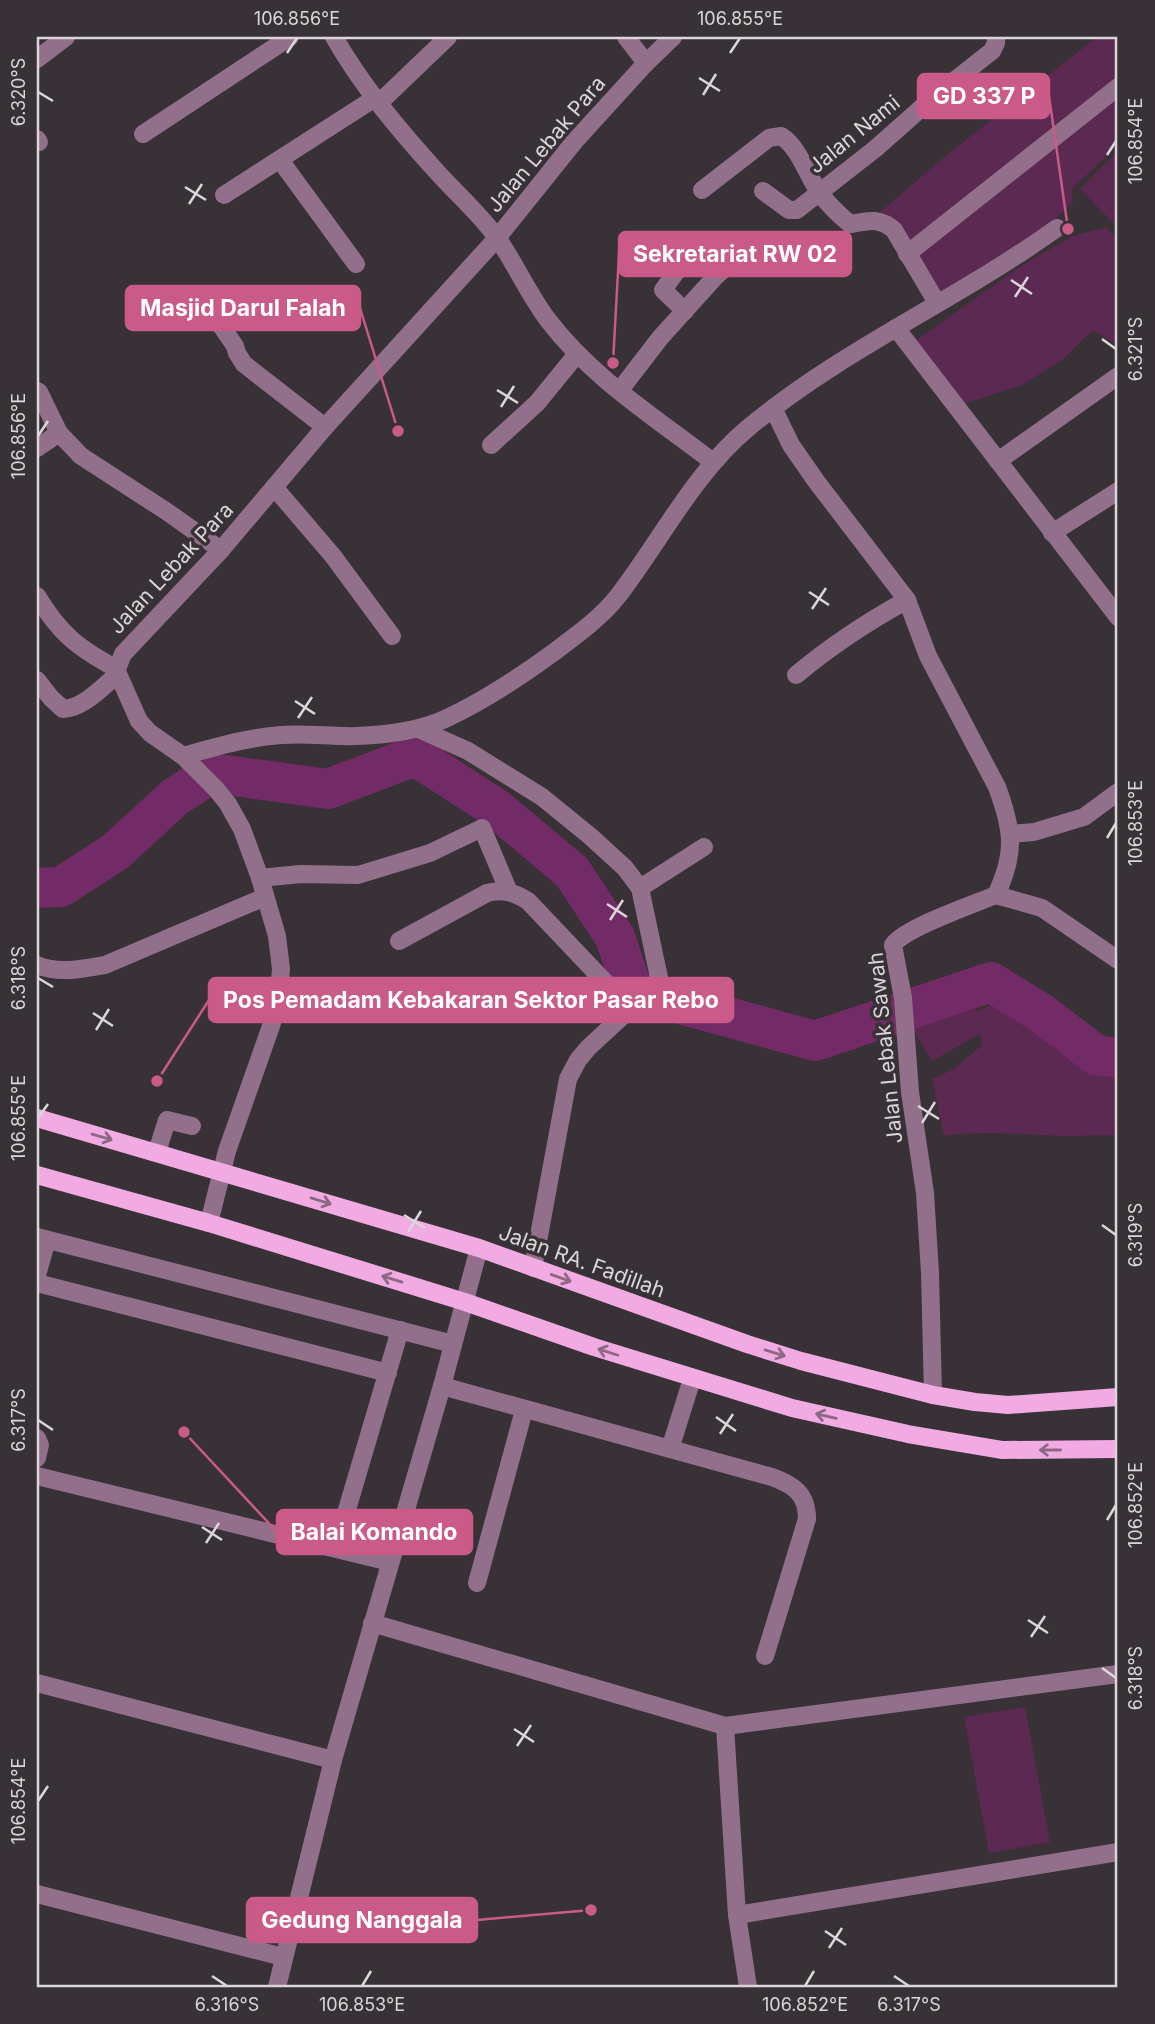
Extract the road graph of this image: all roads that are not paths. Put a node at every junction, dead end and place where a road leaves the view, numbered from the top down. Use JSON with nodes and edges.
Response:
{"nodes":[{"id":1,"x":66,"y":37,"type":"edge"},
{"id":2,"x":290,"y":37,"type":"edge"},
{"id":3,"x":334,"y":37,"type":"edge"},
{"id":4,"x":448,"y":37,"type":"edge"},
{"id":5,"x":626,"y":37,"type":"edge"},
{"id":6,"x":673,"y":37,"type":"edge"},
{"id":7,"x":996,"y":37,"type":"edge"},
{"id":8,"x":37,"y":59,"type":"edge"},
{"id":9,"x":646,"y":63,"type":"junction"},
{"id":10,"x":1118,"y":88,"type":"edge"},
{"id":11,"x":377,"y":101,"type":"junction"},
{"id":12,"x":143,"y":134,"type":"dead end"},
{"id":13,"x":280,"y":160,"type":"junction"},
{"id":14,"x":702,"y":190,"type":"dead end"},
{"id":15,"x":764,"y":191,"type":"dead end"},
{"id":16,"x":819,"y":192,"type":"junction"},
{"id":17,"x":224,"y":195,"type":"dead end"},
{"id":18,"x":1056,"y":228,"type":"dead end"},
{"id":19,"x":497,"y":238,"type":"junction"},
{"id":20,"x":907,"y":254,"type":"junction"},
{"id":21,"x":740,"y":255,"type":"dead end"},
{"id":22,"x":356,"y":264,"type":"dead end"},
{"id":23,"x":679,"y":268,"type":"dead end"},
{"id":24,"x":937,"y":303,"type":"junction"},
{"id":25,"x":685,"y":311,"type":"junction"},
{"id":26,"x":213,"y":314,"type":"dead end"},
{"id":27,"x":896,"y":328,"type":"junction"},
{"id":28,"x":577,"y":354,"type":"junction"},
{"id":29,"x":1118,"y":376,"type":"edge"},
{"id":30,"x":620,"y":390,"type":"junction"},
{"id":31,"x":37,"y":391,"type":"edge"},
{"id":32,"x":773,"y":408,"type":"junction"},
{"id":33,"x":325,"y":428,"type":"junction"},
{"id":34,"x":59,"y":433,"type":"junction"},
{"id":35,"x":491,"y":445,"type":"dead end"},
{"id":36,"x":37,"y":448,"type":"edge"},
{"id":37,"x":998,"y":461,"type":"junction"},
{"id":38,"x":713,"y":462,"type":"junction"},
{"id":39,"x":274,"y":487,"type":"junction"},
{"id":40,"x":1118,"y":491,"type":"edge"},
{"id":41,"x":1052,"y":533,"type":"junction"},
{"id":42,"x":221,"y":550,"type":"junction"},
{"id":43,"x":37,"y":596,"type":"edge"},
{"id":44,"x":907,"y":600,"type":"junction"},
{"id":45,"x":1118,"y":617,"type":"edge"},
{"id":46,"x":392,"y":636,"type":"dead end"},
{"id":47,"x":117,"y":671,"type":"junction"},
{"id":48,"x":796,"y":675,"type":"dead end"},
{"id":49,"x":37,"y":680,"type":"edge"},
{"id":50,"x":419,"y":729,"type":"junction"},
{"id":51,"x":183,"y":756,"type":"junction"},
{"id":52,"x":1118,"y":792,"type":"edge"},
{"id":53,"x":1010,"y":834,"type":"junction"},
{"id":54,"x":704,"y":847,"type":"dead end"},
{"id":55,"x":260,"y":878,"type":"junction"},
{"id":56,"x":640,"y":888,"type":"junction"},
{"id":57,"x":509,"y":892,"type":"junction"},
{"id":58,"x":996,"y":895,"type":"junction"},
{"id":59,"x":265,"y":897,"type":"junction"},
{"id":60,"x":399,"y":941,"type":"dead end"},
{"id":61,"x":1118,"y":960,"type":"edge"},
{"id":62,"x":37,"y":965,"type":"edge"},
{"id":63,"x":661,"y":986,"type":"dead end"},
{"id":64,"x":37,"y":1118,"type":"edge"},
{"id":65,"x":192,"y":1126,"type":"dead end"},
{"id":66,"x":157,"y":1152,"type":"junction"},
{"id":67,"x":222,"y":1171,"type":"junction"},
{"id":68,"x":37,"y":1175,"type":"edge"},
{"id":69,"x":209,"y":1223,"type":"junction"},
{"id":70,"x":42,"y":1238,"type":"edge"},
{"id":71,"x":479,"y":1248,"type":"junction"},
{"id":72,"x":533,"y":1268,"type":"junction"},
{"id":73,"x":37,"y":1275,"type":"edge"},
{"id":74,"x":37,"y":1283,"type":"edge"},
{"id":75,"x":465,"y":1302,"type":"junction"},
{"id":76,"x":400,"y":1330,"type":"junction"},
{"id":77,"x":453,"y":1344,"type":"junction"},
{"id":78,"x":388,"y":1373,"type":"junction"},
{"id":79,"x":692,"y":1379,"type":"junction"},
{"id":80,"x":442,"y":1386,"type":"junction"},
{"id":81,"x":933,"y":1395,"type":"junction"},
{"id":82,"x":1118,"y":1397,"type":"edge"},
{"id":83,"x":524,"y":1410,"type":"junction"},
{"id":84,"x":37,"y":1438,"type":"edge"},
{"id":85,"x":670,"y":1449,"type":"junction"},
{"id":86,"x":1118,"y":1449,"type":"edge"},
{"id":87,"x":37,"y":1458,"type":"edge"},
{"id":88,"x":37,"y":1475,"type":"edge"},
{"id":89,"x":335,"y":1547,"type":"junction"},
{"id":90,"x":390,"y":1562,"type":"junction"},
{"id":91,"x":477,"y":1583,"type":"dead end"},
{"id":92,"x":372,"y":1623,"type":"junction"},
{"id":93,"x":765,"y":1656,"type":"dead end"},
{"id":94,"x":1118,"y":1674,"type":"edge"},
{"id":95,"x":37,"y":1683,"type":"edge"},
{"id":96,"x":725,"y":1726,"type":"junction"},
{"id":97,"x":333,"y":1760,"type":"junction"},
{"id":98,"x":1118,"y":1852,"type":"edge"},
{"id":99,"x":37,"y":1894,"type":"edge"},
{"id":100,"x":737,"y":1915,"type":"junction"},
{"id":101,"x":283,"y":1957,"type":"junction"},
{"id":102,"x":277,"y":1987,"type":"edge"},
{"id":103,"x":748,"y":1987,"type":"edge"}],
"edges":[{"from":1,"to":8,"type":"street"},
{"from":2,"to":12,"type":"street"},
{"from":3,"to":11,"type":"street"},
{"from":4,"to":11,"type":"street"},
{"from":5,"to":9,"type":"street"},
{"from":6,"to":9,"type":"street","name":"Jalan Lebak Para"},
{"from":7,"to":16,"type":"street","name":"Jalan Nami"},
{"from":9,"to":19,"type":"street","name":"Jalan Lebak Para"},
{"from":10,"to":20,"type":"street"},
{"from":11,"to":13,"type":"street"},
{"from":11,"to":19,"type":"street"},
{"from":13,"to":17,"type":"street"},
{"from":13,"to":22,"type":"street"},
{"from":14,"to":16,"type":"street"},
{"from":15,"to":16,"type":"street","name":"Jalan Nami"},
{"from":16,"to":20,"type":"street"},
{"from":18,"to":24,"type":"street"},
{"from":19,"to":28,"type":"street"},
{"from":19,"to":33,"type":"street","name":"Jalan Lebak Para"},
{"from":20,"to":24,"type":"street"},
{"from":21,"to":25,"type":"street"},
{"from":23,"to":25,"type":"street"},
{"from":24,"to":27,"type":"street"},
{"from":25,"to":30,"type":"street"},
{"from":26,"to":33,"type":"street"},
{"from":27,"to":32,"type":"street"},
{"from":27,"to":37,"type":"street"},
{"from":28,"to":30,"type":"street"},
{"from":28,"to":35,"type":"street"},
{"from":29,"to":37,"type":"street"},
{"from":30,"to":38,"type":"street"},
{"from":31,"to":34,"type":"street"},
{"from":32,"to":38,"type":"street"},
{"from":32,"to":44,"type":"street"},
{"from":33,"to":39,"type":"street","name":"Jalan Lebak Para"},
{"from":34,"to":36,"type":"street"},
{"from":34,"to":42,"type":"street"},
{"from":37,"to":41,"type":"street"},
{"from":38,"to":50,"type":"street"},
{"from":39,"to":42,"type":"street","name":"Jalan Lebak Para"},
{"from":39,"to":46,"type":"street"},
{"from":40,"to":41,"type":"street"},
{"from":41,"to":45,"type":"street"},
{"from":42,"to":47,"type":"street","name":"Jalan Lebak Para"},
{"from":43,"to":47,"type":"street"},
{"from":44,"to":48,"type":"street"},
{"from":44,"to":53,"type":"street"},
{"from":47,"to":49,"type":"street","name":"Jalan Lebak Para"},
{"from":47,"to":51,"type":"street"},
{"from":50,"to":51,"type":"street"},
{"from":50,"to":56,"type":"street"},
{"from":51,"to":55,"type":"street"},
{"from":52,"to":53,"type":"street"},
{"from":53,"to":58,"type":"street"},
{"from":54,"to":56,"type":"street"},
{"from":55,"to":57,"type":"street"},
{"from":55,"to":59,"type":"street"},
{"from":56,"to":63,"type":"street"},
{"from":57,"to":60,"type":"street"},
{"from":57,"to":72,"type":"street"},
{"from":58,"to":61,"type":"street"},
{"from":58,"to":81,"type":"street","name":"Jalan Lebak Sawah"},
{"from":59,"to":62,"type":"street"},
{"from":59,"to":67,"type":"street"},
{"from":64,"to":66,"type":"main road","name":"Jalan RA. Fadillah","one_way":true},
{"from":65,"to":66,"type":"street"},
{"from":66,"to":67,"type":"main road","name":"Jalan RA. Fadillah"},
{"from":67,"to":69,"type":"street"},
{"from":67,"to":71,"type":"main road","name":"Jalan RA. Fadillah","one_way":true},
{"from":68,"to":69,"type":"main road"},
{"from":75,"to":69,"type":"main road","one_way":true},
{"from":70,"to":73,"type":"street"},
{"from":70,"to":76,"type":"street"},
{"from":71,"to":72,"type":"main road","name":"Jalan RA. Fadillah"},
{"from":71,"to":75,"type":"street"},
{"from":72,"to":81,"type":"main road","name":"Jalan RA. Fadillah","one_way":true},
{"from":74,"to":78,"type":"street"},
{"from":75,"to":77,"type":"street"},
{"from":79,"to":75,"type":"main road","one_way":true},
{"from":76,"to":77,"type":"street"},
{"from":76,"to":78,"type":"street"},
{"from":77,"to":80,"type":"street"},
{"from":78,"to":89,"type":"street"},
{"from":79,"to":85,"type":"street"},
{"from":86,"to":79,"type":"main road","one_way":true},
{"from":80,"to":83,"type":"street"},
{"from":80,"to":90,"type":"street"},
{"from":81,"to":82,"type":"main road","name":"Jalan RA. Fadillah"},
{"from":83,"to":85,"type":"street"},
{"from":83,"to":91,"type":"street"},
{"from":84,"to":87,"type":"street"},
{"from":85,"to":93,"type":"street"},
{"from":88,"to":89,"type":"street"},
{"from":89,"to":90,"type":"street"},
{"from":90,"to":92,"type":"street"},
{"from":92,"to":96,"type":"street"},
{"from":92,"to":97,"type":"street"},
{"from":94,"to":96,"type":"street"},
{"from":95,"to":97,"type":"street"},
{"from":96,"to":100,"type":"street"},
{"from":97,"to":101,"type":"street"},
{"from":98,"to":100,"type":"street"},
{"from":99,"to":101,"type":"street"},
{"from":100,"to":103,"type":"street"},
{"from":101,"to":102,"type":"street"}]}
